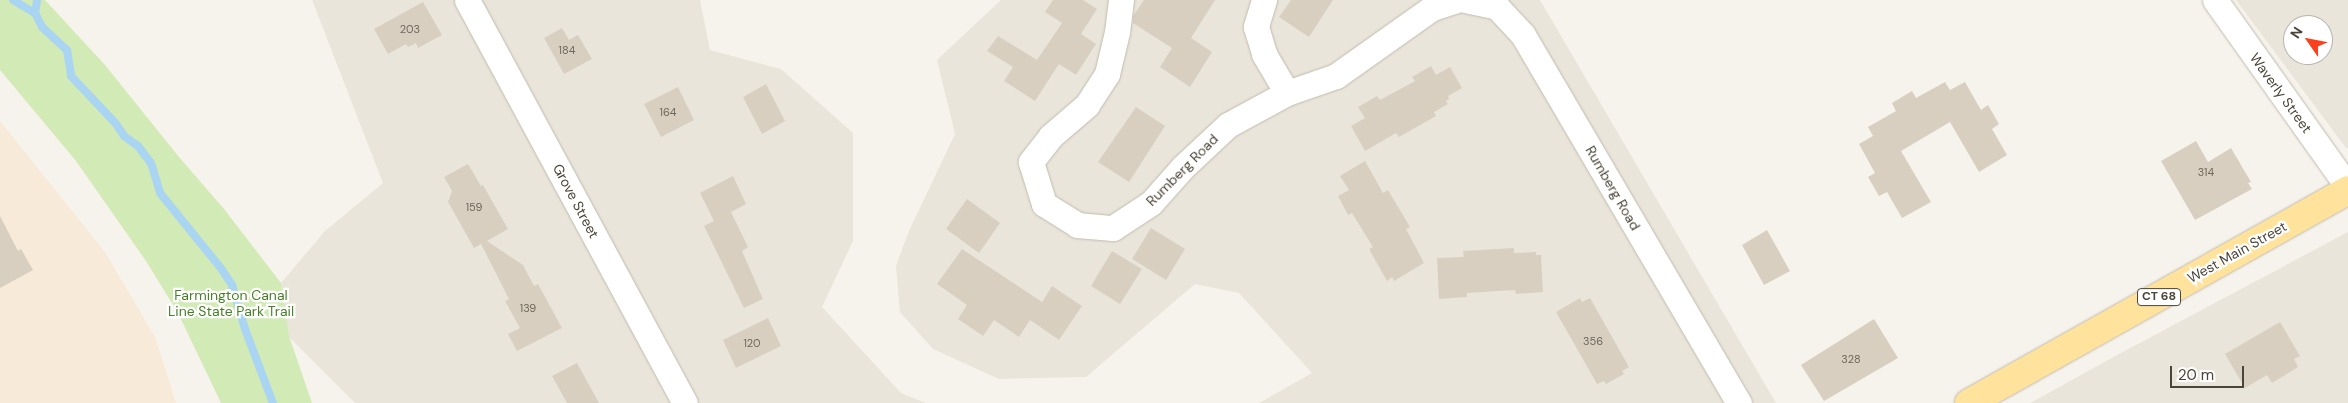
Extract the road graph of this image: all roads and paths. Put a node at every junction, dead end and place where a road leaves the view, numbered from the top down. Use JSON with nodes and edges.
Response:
{"nodes":[{"id":1,"x":467,"y":0,"type":"edge"},
{"id":2,"x":1121,"y":0,"type":"edge"},
{"id":3,"x":1264,"y":0,"type":"edge"},
{"id":4,"x":1456,"y":0,"type":"edge"},
{"id":5,"x":1465,"y":0,"type":"edge"},
{"id":6,"x":2214,"y":0,"type":"edge"},
{"id":7,"x":1287,"y":93,"type":"junction"},
{"id":8,"x":2348,"y":188,"type":"edge"},
{"id":9,"x":685,"y":403,"type":"edge"},
{"id":10,"x":1739,"y":403,"type":"edge"},
{"id":11,"x":1969,"y":403,"type":"edge"}],
"edges":[{"from":1,"to":9,"type":"street","name":"Grove Street"},
{"from":2,"to":7,"type":"street","name":"Rumberg Road"},
{"from":3,"to":7,"type":"street"},
{"from":4,"to":7,"type":"street","name":"Rumberg Road"},
{"from":5,"to":10,"type":"street","name":"Rumberg Road"},
{"from":6,"to":8,"type":"street","name":"Waverly Street"},
{"from":8,"to":11,"type":"main road","name":"West Main Street","number":"CT 68"}]}
